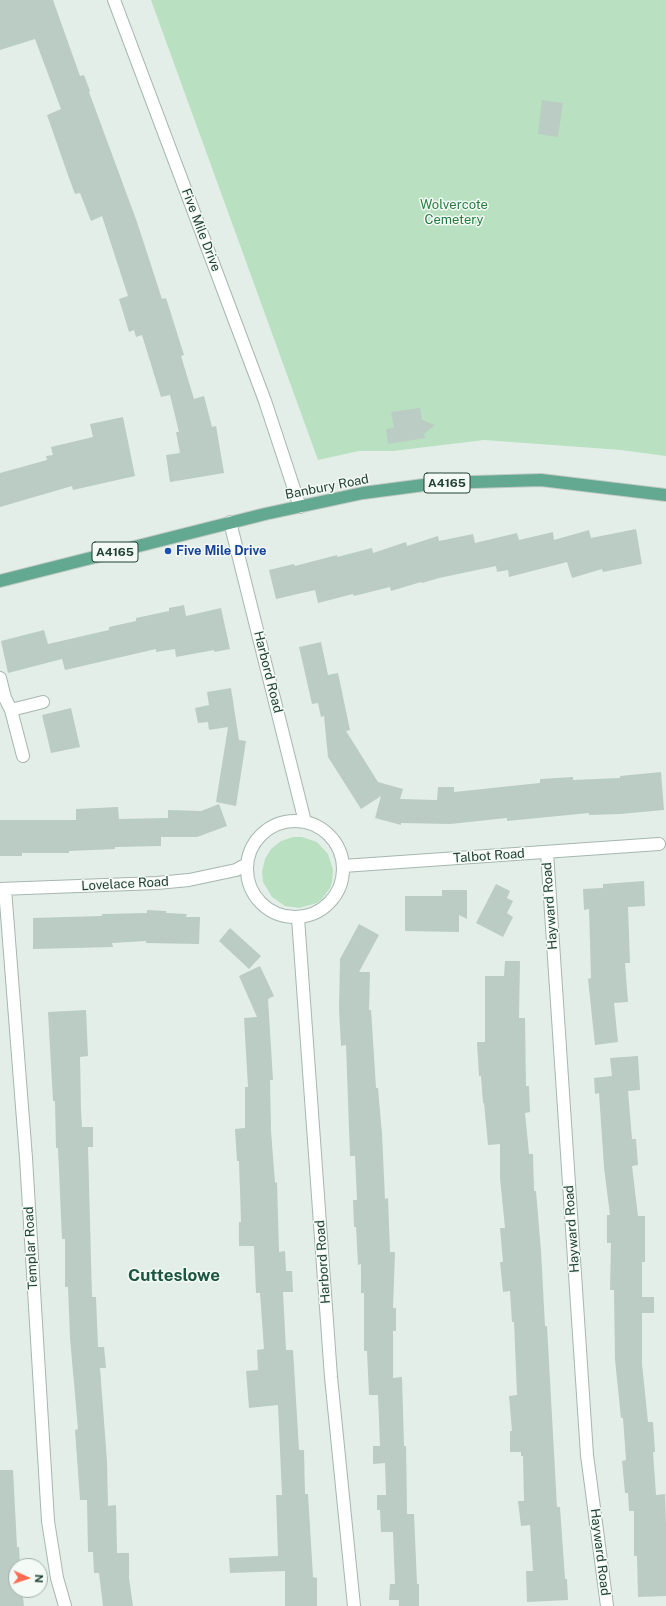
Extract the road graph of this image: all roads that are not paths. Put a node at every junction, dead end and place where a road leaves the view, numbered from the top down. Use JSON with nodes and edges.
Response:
{"nodes":[{"id":1,"x":114,"y":0,"type":"edge"},
{"id":2,"x":666,"y":495,"type":"edge"},
{"id":3,"x":300,"y":507,"type":"junction"},
{"id":4,"x":230,"y":522,"type":"junction"},
{"id":5,"x":0,"y":581,"type":"edge"},
{"id":6,"x":0,"y":678,"type":"edge"},
{"id":7,"x":42,"y":702,"type":"dead end"},
{"id":8,"x":11,"y":710,"type":"junction"},
{"id":9,"x":23,"y":756,"type":"dead end"},
{"id":10,"x":305,"y":822,"type":"junction"},
{"id":11,"x":659,"y":844,"type":"dead end"},
{"id":12,"x":547,"y":852,"type":"junction"},
{"id":13,"x":247,"y":864,"type":"junction"},
{"id":14,"x":343,"y":866,"type":"junction"},
{"id":15,"x":2,"y":889,"type":"edge"},
{"id":16,"x":298,"y":918,"type":"junction"},
{"id":17,"x":65,"y":1606,"type":"edge"},
{"id":18,"x":354,"y":1606,"type":"edge"},
{"id":19,"x":607,"y":1606,"type":"edge"}],
"edges":[{"from":1,"to":3,"type":"street","name":"Five Mile Drive"},
{"from":2,"to":3,"type":"main road","name":"Banbury Road","number":"A4165"},
{"from":3,"to":4,"type":"main road","name":"Banbury Road","number":"A4165"},
{"from":4,"to":5,"type":"main road","name":"Banbury Road","number":"A4165"},
{"from":4,"to":10,"type":"street","name":"Harbord Road"},
{"from":6,"to":8,"type":"street"},
{"from":7,"to":8,"type":"street"},
{"from":8,"to":9,"type":"street"},
{"from":10,"to":13,"type":"street"},
{"from":10,"to":14,"type":"street"},
{"from":11,"to":12,"type":"street","name":"Talbot Road"},
{"from":12,"to":14,"type":"street","name":"Talbot Road"},
{"from":12,"to":19,"type":"street","name":"Hayward Road"},
{"from":13,"to":15,"type":"street","name":"Lovelace Road"},
{"from":13,"to":16,"type":"street"},
{"from":14,"to":16,"type":"street"},
{"from":15,"to":17,"type":"street","name":"Templar Road"},
{"from":16,"to":18,"type":"street","name":"Harbord Road"}]}
